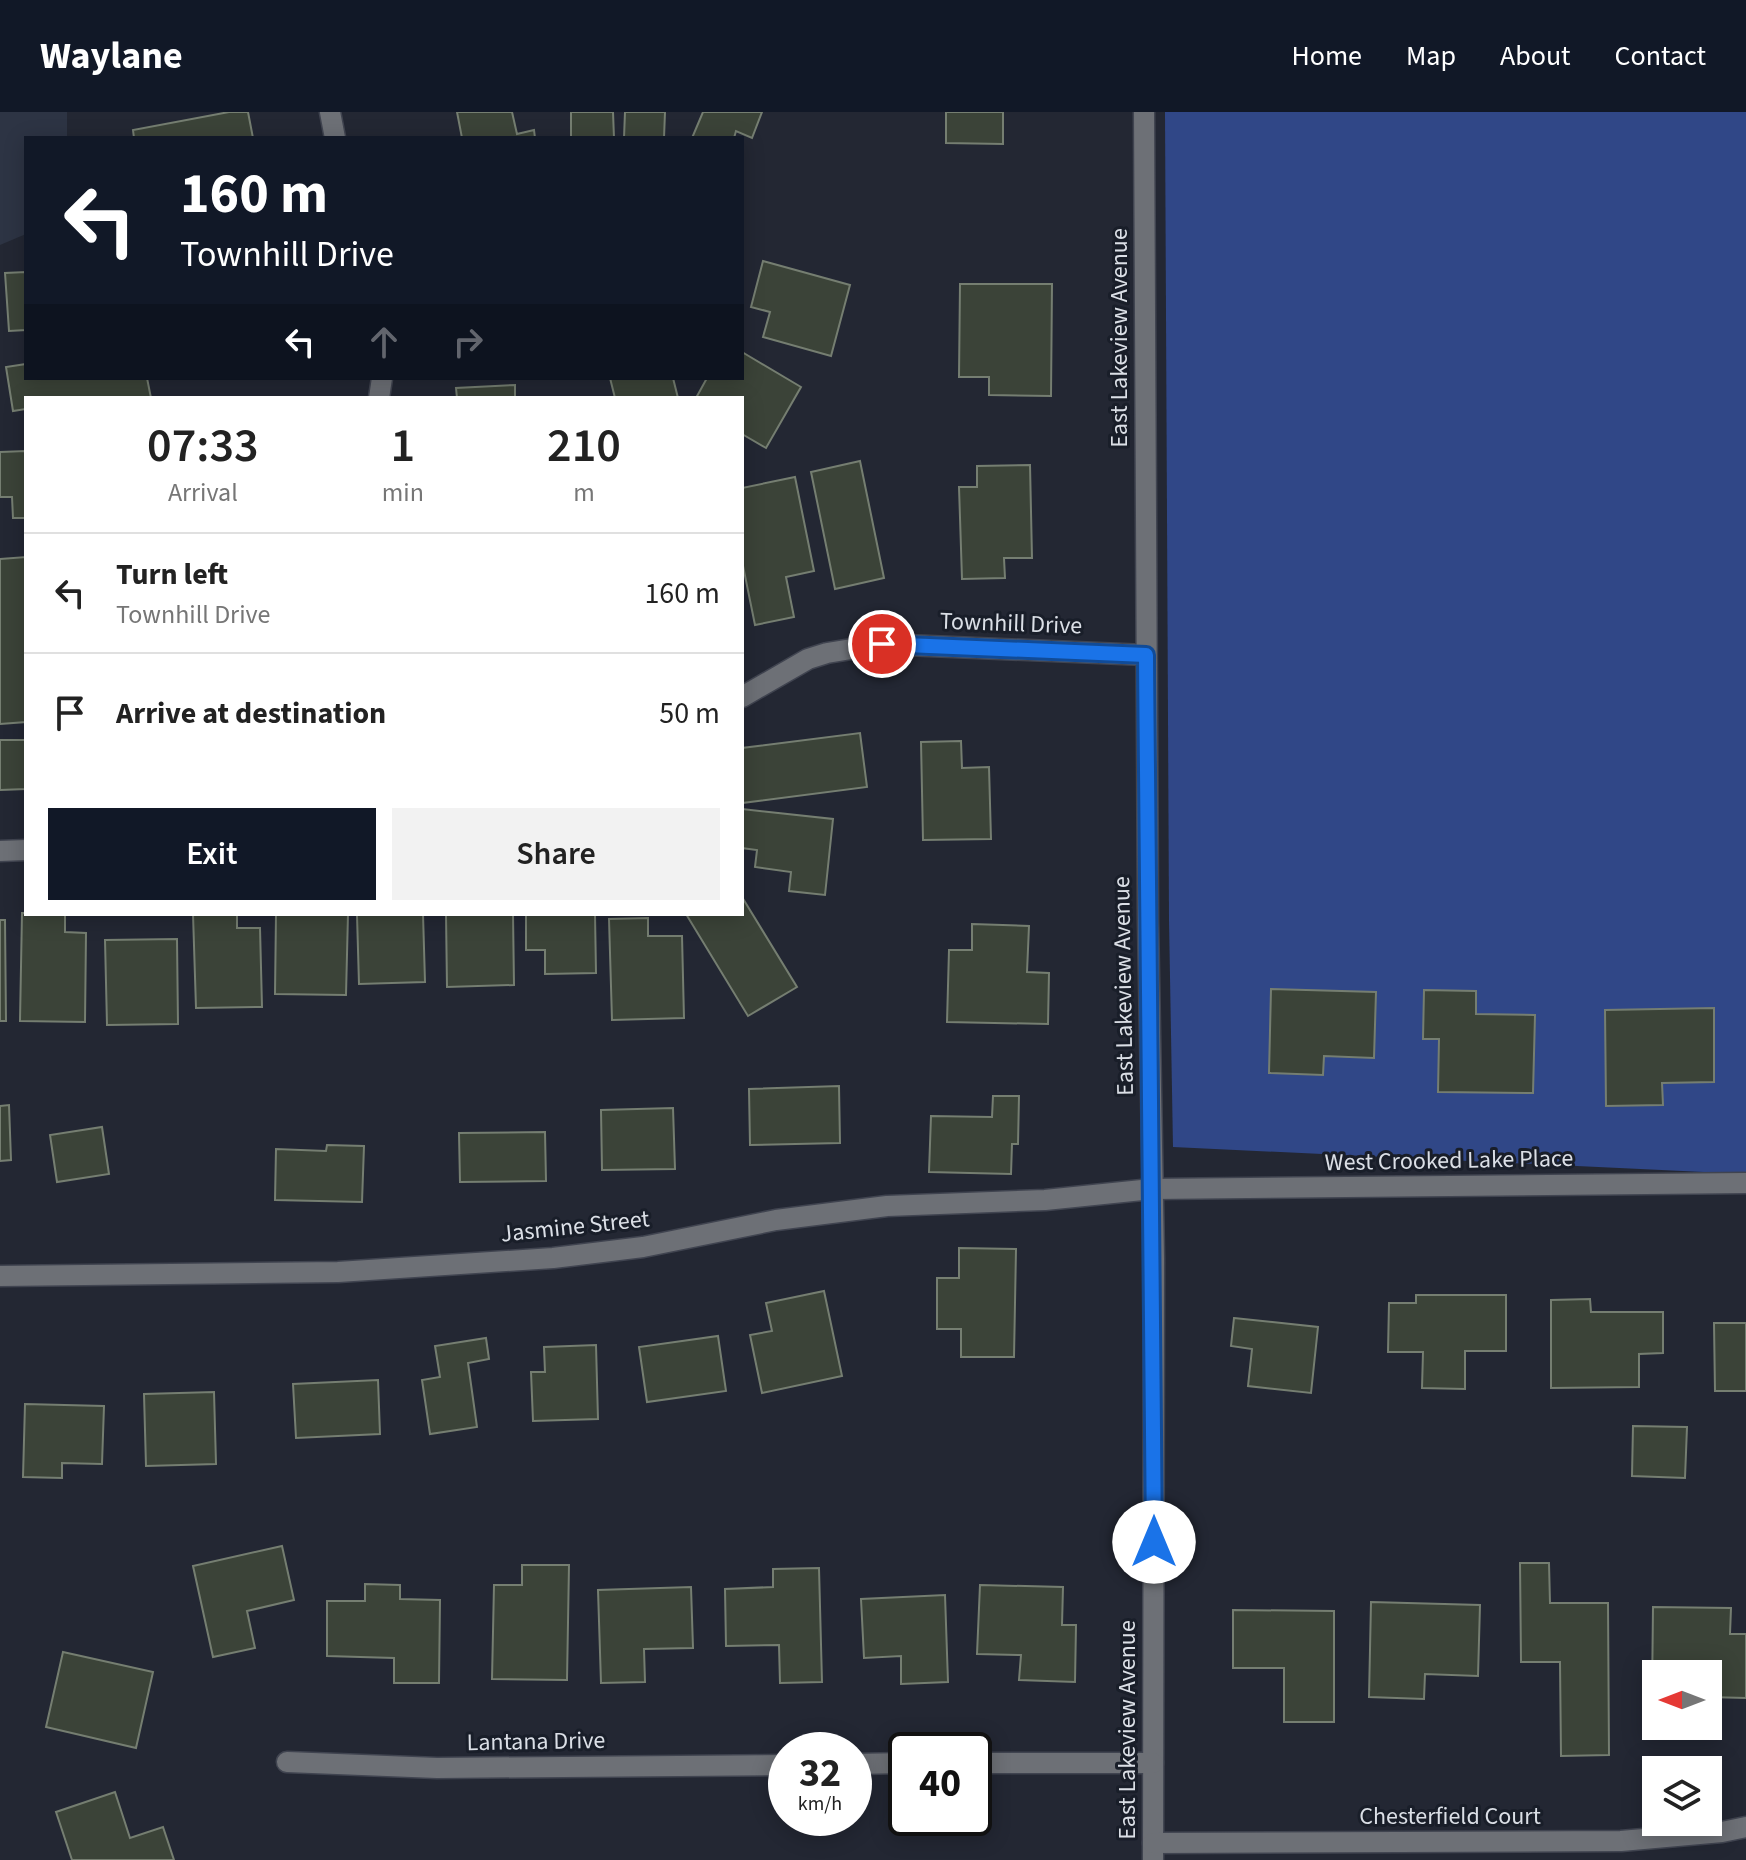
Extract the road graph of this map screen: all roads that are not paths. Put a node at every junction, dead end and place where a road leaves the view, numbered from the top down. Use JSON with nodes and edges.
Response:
{"nodes":[{"id":1,"x":330,"y":112,"type":"edge"},
{"id":2,"x":1144,"y":112,"type":"edge"},
{"id":3,"x":335,"y":136,"type":"edge"},
{"id":4,"x":1146,"y":655,"type":"junction"},
{"id":5,"x":744,"y":696,"type":"edge"},
{"id":6,"x":24,"y":850,"type":"edge"},
{"id":7,"x":0,"y":851,"type":"edge"},
{"id":8,"x":1746,"y":1183,"type":"edge"},
{"id":9,"x":1152,"y":1189,"type":"junction"},
{"id":10,"x":0,"y":1276,"type":"edge"},
{"id":11,"x":287,"y":1762,"type":"dead end"},
{"id":12,"x":992,"y":1763,"type":"edge"},
{"id":13,"x":1153,"y":1763,"type":"junction"},
{"id":14,"x":768,"y":1765,"type":"edge"},
{"id":15,"x":1746,"y":1827,"type":"edge"},
{"id":16,"x":1153,"y":1852,"type":"edge"}],
"edges":[{"from":1,"to":3,"type":"street"},
{"from":2,"to":4,"type":"street","name":"East Lakeview Avenue"},
{"from":4,"to":5,"type":"street","name":"Townhill Drive"},
{"from":4,"to":9,"type":"street","name":"East Lakeview Avenue"},
{"from":6,"to":7,"type":"street"},
{"from":8,"to":9,"type":"street","name":"West Crooked Lake Place"},
{"from":9,"to":10,"type":"street","name":"Jasmine Street"},
{"from":9,"to":13,"type":"street","name":"East Lakeview Avenue"},
{"from":11,"to":14,"type":"street","name":"Lantana Drive"},
{"from":12,"to":13,"type":"street"},
{"from":13,"to":16,"type":"street","name":"East Lakeview Avenue"},
{"from":15,"to":16,"type":"street","name":"Chesterfield Court"}]}
